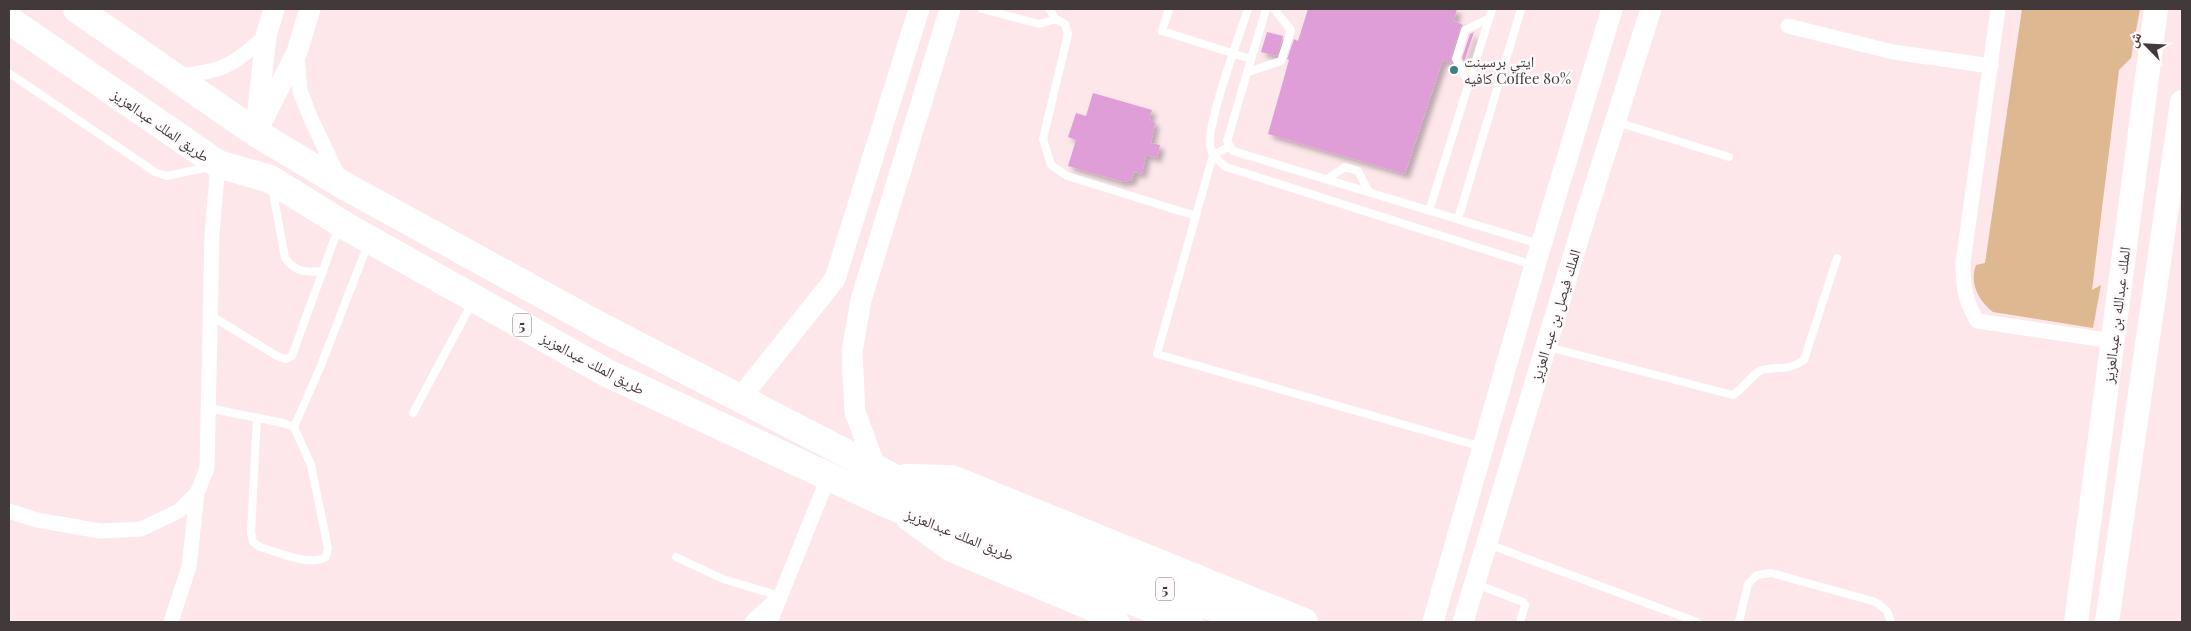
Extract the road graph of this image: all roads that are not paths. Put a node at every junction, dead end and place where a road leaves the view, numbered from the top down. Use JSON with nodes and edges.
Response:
{"nodes":[{"id":1,"x":77,"y":9,"type":"edge"},
{"id":2,"x":274,"y":9,"type":"edge"},
{"id":3,"x":310,"y":9,"type":"edge"},
{"id":4,"x":919,"y":9,"type":"edge"},
{"id":5,"x":950,"y":9,"type":"edge"},
{"id":6,"x":982,"y":9,"type":"edge"},
{"id":7,"x":1048,"y":9,"type":"edge"},
{"id":8,"x":1169,"y":9,"type":"edge"},
{"id":9,"x":1248,"y":9,"type":"edge"},
{"id":10,"x":1266,"y":9,"type":"edge"},
{"id":11,"x":1274,"y":9,"type":"edge"},
{"id":12,"x":1492,"y":9,"type":"edge"},
{"id":13,"x":1521,"y":9,"type":"edge"},
{"id":14,"x":1612,"y":9,"type":"edge"},
{"id":15,"x":1650,"y":9,"type":"edge"},
{"id":16,"x":1998,"y":9,"type":"edge"},
{"id":17,"x":2156,"y":9,"type":"edge"},
{"id":18,"x":1056,"y":19,"type":"junction"},
{"id":19,"x":1488,"y":19,"type":"junction"},
{"id":20,"x":9,"y":20,"type":"edge"},
{"id":21,"x":1788,"y":26,"type":"dead end"},
{"id":22,"x":266,"y":36,"type":"junction"},
{"id":23,"x":297,"y":52,"type":"junction"},
{"id":24,"x":1233,"y":53,"type":"junction"},
{"id":25,"x":1251,"y":59,"type":"junction"},
{"id":26,"x":1991,"y":66,"type":"junction"},
{"id":27,"x":1248,"y":72,"type":"junction"},
{"id":28,"x":9,"y":73,"type":"edge"},
{"id":29,"x":174,"y":76,"type":"junction"},
{"id":30,"x":1469,"y":83,"type":"junction"},
{"id":31,"x":2182,"y":102,"type":"edge"},
{"id":32,"x":1615,"y":122,"type":"junction"},
{"id":33,"x":256,"y":133,"type":"junction"},
{"id":34,"x":1230,"y":146,"type":"junction"},
{"id":35,"x":1213,"y":155,"type":"junction"},
{"id":36,"x":1729,"y":157,"type":"dead end"},
{"id":37,"x":218,"y":164,"type":"junction"},
{"id":38,"x":270,"y":179,"type":"junction"},
{"id":39,"x":1327,"y":179,"type":"junction"},
{"id":40,"x":342,"y":186,"type":"junction"},
{"id":41,"x":1369,"y":192,"type":"junction"},
{"id":42,"x":1429,"y":211,"type":"junction"},
{"id":43,"x":1196,"y":216,"type":"junction"},
{"id":44,"x":1458,"y":220,"type":"junction"},
{"id":45,"x":340,"y":222,"type":"junction"},
{"id":46,"x":369,"y":239,"type":"junction"},
{"id":47,"x":1541,"y":245,"type":"junction"},
{"id":48,"x":1837,"y":258,"type":"dead end"},
{"id":49,"x":1535,"y":265,"type":"junction"},
{"id":50,"x":323,"y":271,"type":"junction"},
{"id":51,"x":475,"y":299,"type":"junction"},
{"id":52,"x":210,"y":315,"type":"junction"},
{"id":53,"x":2113,"y":341,"type":"junction"},
{"id":54,"x":1546,"y":346,"type":"junction"},
{"id":55,"x":741,"y":398,"type":"junction"},
{"id":56,"x":208,"y":408,"type":"junction"},
{"id":57,"x":413,"y":413,"type":"dead end"},
{"id":58,"x":257,"y":418,"type":"junction"},
{"id":59,"x":294,"y":427,"type":"junction"},
{"id":60,"x":1482,"y":447,"type":"junction"},
{"id":61,"x":828,"y":478,"type":"junction"},
{"id":62,"x":885,"y":483,"type":"junction"},
{"id":63,"x":196,"y":493,"type":"junction"},
{"id":64,"x":9,"y":511,"type":"edge"},
{"id":65,"x":1487,"y":543,"type":"junction"},
{"id":66,"x":676,"y":557,"type":"dead end"},
{"id":67,"x":1072,"y":566,"type":"junction"},
{"id":68,"x":1472,"y":592,"type":"junction"},
{"id":69,"x":780,"y":596,"type":"junction"},
{"id":70,"x":171,"y":622,"type":"edge"},
{"id":71,"x":752,"y":622,"type":"edge"},
{"id":72,"x":770,"y":622,"type":"edge"},
{"id":73,"x":1119,"y":622,"type":"edge"},
{"id":74,"x":1189,"y":622,"type":"edge"},
{"id":75,"x":1252,"y":622,"type":"edge"},
{"id":76,"x":1304,"y":622,"type":"edge"},
{"id":77,"x":1433,"y":622,"type":"edge"},
{"id":78,"x":1463,"y":622,"type":"edge"},
{"id":79,"x":1468,"y":622,"type":"edge"},
{"id":80,"x":1520,"y":622,"type":"edge"},
{"id":81,"x":1697,"y":622,"type":"edge"},
{"id":82,"x":1739,"y":622,"type":"edge"},
{"id":83,"x":1891,"y":622,"type":"edge"},
{"id":84,"x":2076,"y":622,"type":"edge"},
{"id":85,"x":2107,"y":622,"type":"edge"}],
"edges":[{"from":1,"to":29,"type":"highway","name":"طريق الملك عبدالعزيز","number":"5"},
{"from":2,"to":22,"type":"street"},
{"from":3,"to":23,"type":"street"},
{"from":4,"to":55,"type":"street"},
{"from":5,"to":62,"type":"street"},
{"from":6,"to":18,"type":"lane"},
{"from":7,"to":18,"type":"lane"},
{"from":8,"to":24,"type":"lane"},
{"from":9,"to":24,"type":"lane"},
{"from":10,"to":25,"type":"lane"},
{"from":11,"to":27,"type":"lane"},
{"from":12,"to":19,"type":"lane"},
{"from":13,"to":44,"type":"lane"},
{"from":14,"to":47,"type":"street"},
{"from":15,"to":32,"type":"street","name":"الملك فيصل بن عبد العزيز"},
{"from":16,"to":26,"type":"street"},
{"from":17,"to":53,"type":"main road","name":"الملك عبدالله بن عبدالعزيز"},
{"from":18,"to":43,"type":"lane"},
{"from":19,"to":30,"type":"lane"},
{"from":19,"to":30,"type":"lane"},
{"from":20,"to":37,"type":"highway","name":"طريق الملك عبدالعزيز","number":"5"},
{"from":21,"to":26,"type":"street"},
{"from":22,"to":29,"type":"street"},
{"from":22,"to":33,"type":"street"},
{"from":23,"to":33,"type":"street"},
{"from":23,"to":40,"type":"street"},
{"from":24,"to":25,"type":"lane"},
{"from":24,"to":35,"type":"lane"},
{"from":25,"to":27,"type":"lane"},
{"from":26,"to":53,"type":"street"},
{"from":27,"to":34,"type":"lane"},
{"from":28,"to":37,"type":"lane"},
{"from":29,"to":33,"type":"highway","name":"طريق الملك عبدالعزيز","number":"5"},
{"from":30,"to":42,"type":"lane"},
{"from":31,"to":85,"type":"main road"},
{"from":32,"to":36,"type":"lane"},
{"from":32,"to":54,"type":"street","name":"الملك فيصل بن عبد العزيز"},
{"from":33,"to":40,"type":"highway","name":"طريق الملك عبدالعزيز","number":"5"},
{"from":34,"to":35,"type":"lane"},
{"from":34,"to":39,"type":"lane"},
{"from":35,"to":43,"type":"lane"},
{"from":35,"to":49,"type":"lane"},
{"from":37,"to":38,"type":"highway","name":"طريق الملك عبدالعزيز","number":"5"},
{"from":37,"to":52,"type":"street"},
{"from":38,"to":45,"type":"highway","name":"طريق الملك عبدالعزيز","number":"5"},
{"from":38,"to":50,"type":"lane"},
{"from":39,"to":41,"type":"lane"},
{"from":39,"to":41,"type":"lane"},
{"from":40,"to":55,"type":"highway","name":"طريق الملك عبدالعزيز","number":"5"},
{"from":41,"to":42,"type":"lane"},
{"from":42,"to":44,"type":"lane"},
{"from":43,"to":60,"type":"lane"},
{"from":44,"to":47,"type":"lane"},
{"from":45,"to":46,"type":"highway","name":"طريق الملك عبدالعزيز","number":"5"},
{"from":45,"to":50,"type":"lane"},
{"from":46,"to":51,"type":"highway","name":"طريق الملك عبدالعزيز","number":"5"},
{"from":46,"to":59,"type":"lane"},
{"from":47,"to":49,"type":"street"},
{"from":48,"to":54,"type":"lane"},
{"from":49,"to":60,"type":"street"},
{"from":50,"to":52,"type":"lane"},
{"from":51,"to":57,"type":"lane"},
{"from":51,"to":61,"type":"highway","name":"طريق الملك عبدالعزيز","number":"5"},
{"from":52,"to":56,"type":"street"},
{"from":53,"to":84,"type":"main road","name":"الملك عبدالله بن عبدالعزيز"},
{"from":54,"to":65,"type":"street","name":"الملك فيصل بن عبد العزيز"},
{"from":55,"to":62,"type":"highway","name":"طريق الملك عبدالعزيز","number":"5"},
{"from":56,"to":58,"type":"lane"},
{"from":56,"to":63,"type":"street"},
{"from":58,"to":59,"type":"lane"},
{"from":58,"to":59,"type":"lane"},
{"from":60,"to":77,"type":"street"},
{"from":61,"to":62,"type":"highway","name":"طريق الملك عبدالعزيز","number":"5"},
{"from":61,"to":69,"type":"street"},
{"from":62,"to":67,"type":"highway","name":"طريق الملك عبدالعزيز","number":"5"},
{"from":62,"to":73,"type":"street"},
{"from":62,"to":76,"type":"highway"},
{"from":63,"to":64,"type":"street"},
{"from":63,"to":70,"type":"street"},
{"from":65,"to":68,"type":"street","name":"الملك فيصل بن عبد العزيز"},
{"from":65,"to":81,"type":"lane"},
{"from":66,"to":69,"type":"lane"},
{"from":67,"to":74,"type":"highway","name":"طريق الملك عبدالعزيز","number":"5"},
{"from":67,"to":75,"type":"highway","name":"طريق الملك عبدالعزيز","number":"5"},
{"from":68,"to":78,"type":"street","name":"الملك فيصل بن عبد العزيز"},
{"from":68,"to":79,"type":"street"},
{"from":68,"to":80,"type":"lane"},
{"from":69,"to":71,"type":"street"},
{"from":69,"to":72,"type":"street"},
{"from":82,"to":83,"type":"lane"}]}
